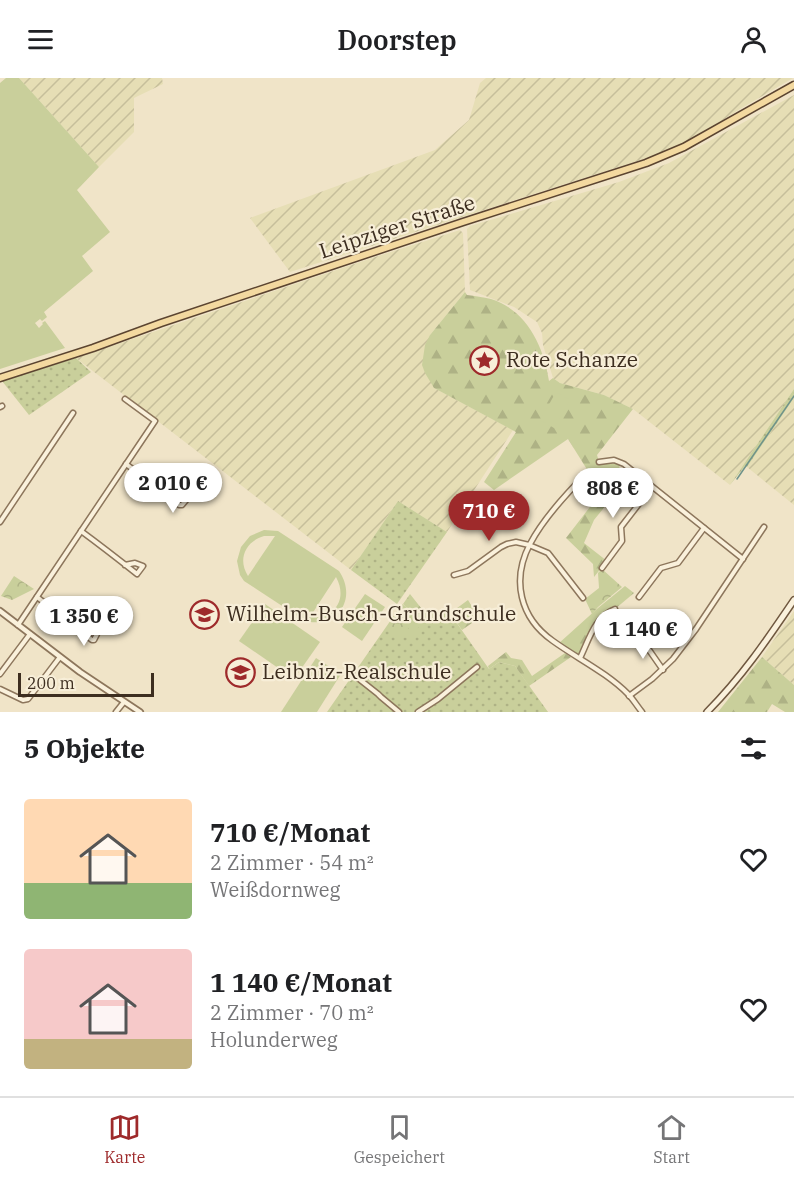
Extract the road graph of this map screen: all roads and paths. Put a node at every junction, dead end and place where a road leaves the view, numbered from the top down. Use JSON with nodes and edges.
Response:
{"nodes":[{"id":1,"x":794,"y":85,"type":"edge"},
{"id":2,"x":0,"y":378,"type":"edge"},
{"id":3,"x":125,"y":399,"type":"dead end"},
{"id":4,"x":73,"y":413,"type":"dead end"},
{"id":5,"x":599,"y":462,"type":"dead end"},
{"id":6,"x":126,"y":464,"type":"junction"},
{"id":7,"x":587,"y":473,"type":"dead end"},
{"id":8,"x":652,"y":487,"type":"junction"},
{"id":9,"x":170,"y":497,"type":"dead end"},
{"id":10,"x":0,"y":522,"type":"edge"},
{"id":11,"x":765,"y":527,"type":"dead end"},
{"id":12,"x":704,"y":528,"type":"junction"},
{"id":13,"x":81,"y":531,"type":"junction"},
{"id":14,"x":529,"y":545,"type":"junction"},
{"id":15,"x":743,"y":559,"type":"junction"},
{"id":16,"x":125,"y":565,"type":"dead end"},
{"id":17,"x":602,"y":568,"type":"dead end"},
{"id":18,"x":454,"y":575,"type":"dead end"},
{"id":19,"x":37,"y":597,"type":"junction"},
{"id":20,"x":639,"y":597,"type":"dead end"},
{"id":21,"x":583,"y":598,"type":"dead end"},
{"id":22,"x":794,"y":600,"type":"edge"},
{"id":23,"x":615,"y":609,"type":"dead end"},
{"id":24,"x":0,"y":611,"type":"edge"},
{"id":25,"x":18,"y":625,"type":"junction"},
{"id":26,"x":80,"y":631,"type":"dead end"},
{"id":27,"x":30,"y":634,"type":"junction"},
{"id":28,"x":640,"y":637,"type":"dead end"},
{"id":29,"x":60,"y":657,"type":"junction"},
{"id":30,"x":580,"y":658,"type":"junction"},
{"id":31,"x":477,"y":667,"type":"dead end"},
{"id":32,"x":663,"y":670,"type":"junction"},
{"id":33,"x":0,"y":674,"type":"edge"},
{"id":34,"x":354,"y":675,"type":"dead end"},
{"id":35,"x":0,"y":689,"type":"edge"},
{"id":36,"x":629,"y":696,"type":"junction"},
{"id":37,"x":124,"y":702,"type":"junction"},
{"id":38,"x":116,"y":712,"type":"edge"},
{"id":39,"x":140,"y":712,"type":"edge"},
{"id":40,"x":399,"y":712,"type":"edge"},
{"id":41,"x":418,"y":712,"type":"edge"},
{"id":42,"x":642,"y":712,"type":"edge"},
{"id":43,"x":707,"y":712,"type":"edge"}],
"edges":[{"from":1,"to":2,"type":"main road","name":"Leipziger Straße"},
{"from":3,"to":6,"type":"street"},
{"from":4,"to":10,"type":"street"},
{"from":5,"to":8,"type":"street"},
{"from":6,"to":9,"type":"street"},
{"from":6,"to":13,"type":"street"},
{"from":7,"to":14,"type":"street"},
{"from":8,"to":12,"type":"street"},
{"from":8,"to":17,"type":"street"},
{"from":11,"to":15,"type":"street"},
{"from":12,"to":15,"type":"street"},
{"from":12,"to":20,"type":"street"},
{"from":13,"to":16,"type":"street"},
{"from":13,"to":19,"type":"street"},
{"from":14,"to":18,"type":"street"},
{"from":14,"to":21,"type":"street"},
{"from":14,"to":30,"type":"street"},
{"from":15,"to":32,"type":"street"},
{"from":19,"to":25,"type":"street"},
{"from":19,"to":26,"type":"street"},
{"from":22,"to":43,"type":"main road"},
{"from":23,"to":30,"type":"street"},
{"from":24,"to":25,"type":"street"},
{"from":25,"to":27,"type":"street"},
{"from":27,"to":29,"type":"street"},
{"from":27,"to":33,"type":"street"},
{"from":28,"to":32,"type":"street"},
{"from":29,"to":35,"type":"street"},
{"from":29,"to":37,"type":"street"},
{"from":30,"to":36,"type":"street"},
{"from":31,"to":41,"type":"street"},
{"from":32,"to":36,"type":"street"},
{"from":34,"to":40,"type":"street"},
{"from":36,"to":42,"type":"street"},
{"from":37,"to":38,"type":"street"},
{"from":37,"to":39,"type":"street"}]}
